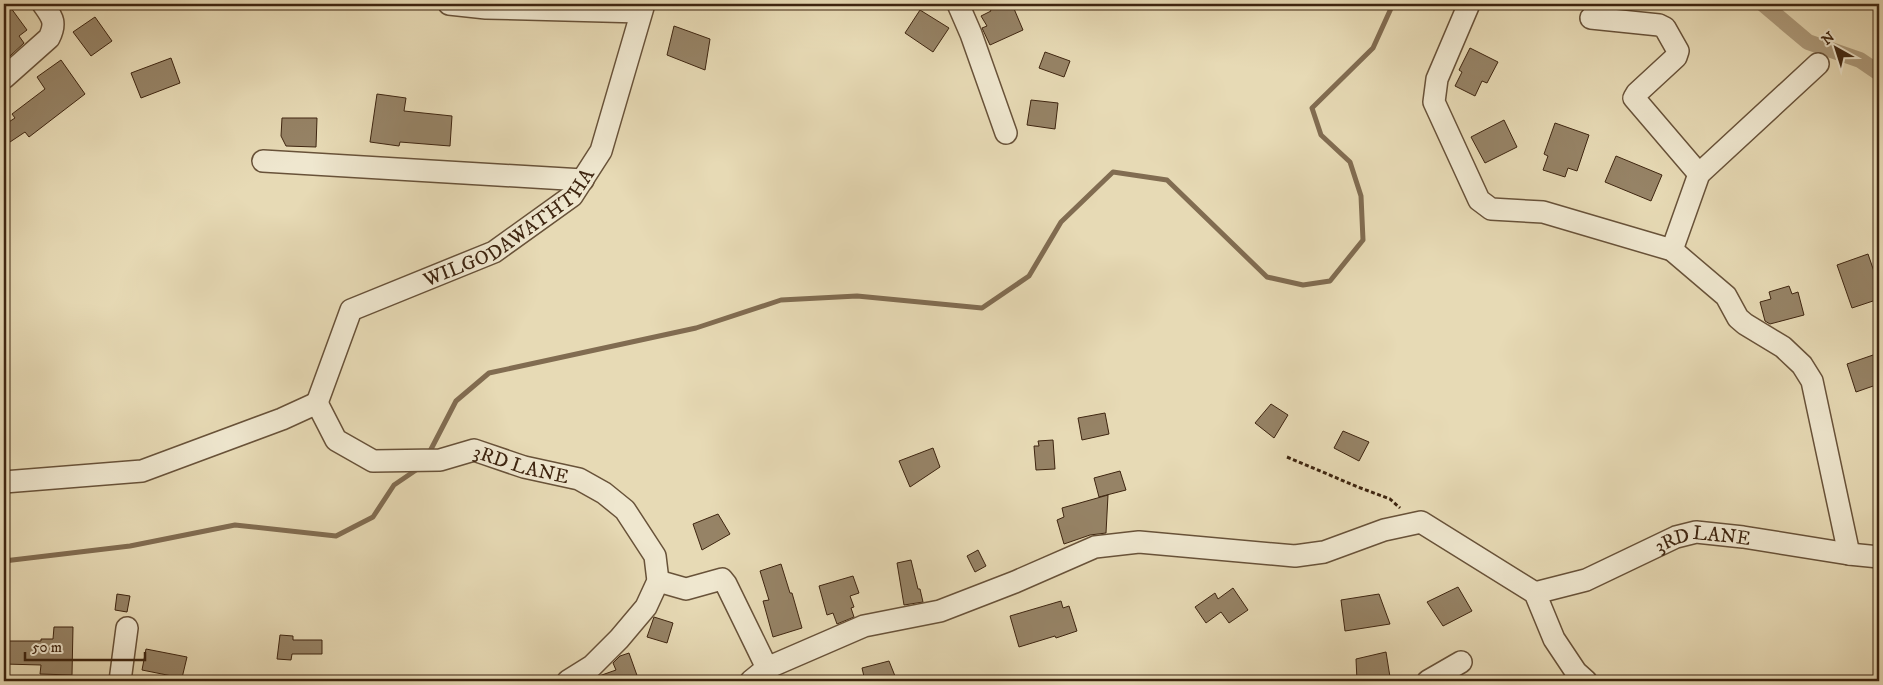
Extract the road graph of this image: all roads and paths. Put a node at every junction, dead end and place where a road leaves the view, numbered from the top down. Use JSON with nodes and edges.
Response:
{"nodes":[{"id":1,"x":43,"y":4,"type":"edge"},
{"id":2,"x":449,"y":4,"type":"edge"},
{"id":3,"x":958,"y":4,"type":"edge"},
{"id":4,"x":1470,"y":4,"type":"edge"},
{"id":5,"x":643,"y":8,"type":"edge"},
{"id":6,"x":1591,"y":18,"type":"dead end"},
{"id":7,"x":1818,"y":64,"type":"dead end"},
{"id":8,"x":4,"y":78,"type":"edge"},
{"id":9,"x":1006,"y":133,"type":"dead end"},
{"id":10,"x":263,"y":161,"type":"dead end"},
{"id":11,"x":1699,"y":174,"type":"junction"},
{"id":12,"x":583,"y":180,"type":"junction"},
{"id":13,"x":1672,"y":250,"type":"junction"},
{"id":14,"x":317,"y":403,"type":"junction"},
{"id":15,"x":1287,"y":457,"type":"dead end"},
{"id":16,"x":4,"y":482,"type":"edge"},
{"id":17,"x":1403,"y":511,"type":"dead end"},
{"id":18,"x":1849,"y":554,"type":"junction"},
{"id":19,"x":1879,"y":557,"type":"edge"},
{"id":20,"x":658,"y":581,"type":"junction"},
{"id":21,"x":1535,"y":593,"type":"junction"},
{"id":22,"x":127,"y":628,"type":"dead end"},
{"id":23,"x":1461,"y":662,"type":"dead end"},
{"id":24,"x":759,"y":675,"type":"edge"},
{"id":25,"x":120,"y":681,"type":"edge"},
{"id":26,"x":568,"y":681,"type":"edge"},
{"id":27,"x":1428,"y":681,"type":"edge"},
{"id":28,"x":1586,"y":681,"type":"edge"}],
"edges":[{"from":1,"to":8,"type":"street"},
{"from":2,"to":5,"type":"street"},
{"from":3,"to":9,"type":"street"},
{"from":4,"to":13,"type":"street"},
{"from":5,"to":12,"type":"street","name":"WILGODAWATHTHA"},
{"from":6,"to":11,"type":"street"},
{"from":7,"to":11,"type":"street"},
{"from":10,"to":12,"type":"street"},
{"from":11,"to":13,"type":"street"},
{"from":12,"to":14,"type":"street","name":"WILGODAWATHTHA"},
{"from":13,"to":18,"type":"street"},
{"from":14,"to":16,"type":"street"},
{"from":14,"to":20,"type":"street","name":"3RD LANE"},
{"from":15,"to":17,"type":"path"},
{"from":18,"to":19,"type":"street","name":"3RD LANE"},
{"from":18,"to":21,"type":"street","name":"3RD LANE"},
{"from":20,"to":24,"type":"street"},
{"from":20,"to":26,"type":"street"},
{"from":21,"to":24,"type":"street"},
{"from":21,"to":28,"type":"street"},
{"from":22,"to":25,"type":"street"},
{"from":23,"to":27,"type":"street"}]}
